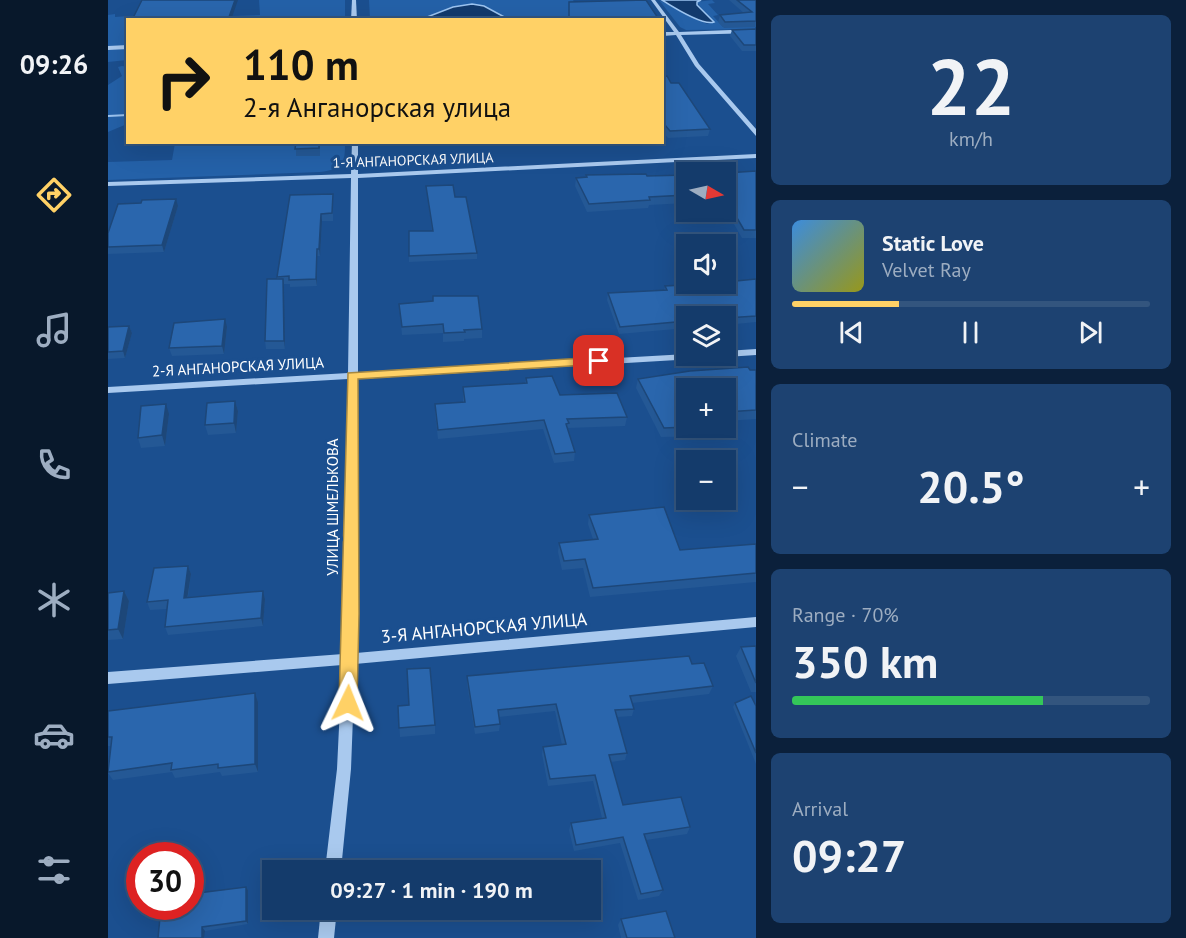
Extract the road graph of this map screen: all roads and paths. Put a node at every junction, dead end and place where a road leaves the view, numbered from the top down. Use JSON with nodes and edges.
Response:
{"nodes":[{"id":1,"x":354,"y":0,"type":"edge"},
{"id":2,"x":653,"y":0,"type":"edge"},
{"id":3,"x":354,"y":18,"type":"edge"},
{"id":4,"x":756,"y":31,"type":"edge"},
{"id":5,"x":664,"y":34,"type":"edge"},
{"id":6,"x":678,"y":34,"type":"junction"},
{"id":7,"x":126,"y":47,"type":"edge"},
{"id":8,"x":108,"y":48,"type":"edge"},
{"id":9,"x":756,"y":134,"type":"edge"},
{"id":10,"x":355,"y":144,"type":"edge"},
{"id":11,"x":756,"y":156,"type":"edge"},
{"id":12,"x":355,"y":176,"type":"junction"},
{"id":13,"x":108,"y":184,"type":"edge"},
{"id":14,"x":756,"y":352,"type":"edge"},
{"id":15,"x":736,"y":353,"type":"edge"},
{"id":16,"x":676,"y":357,"type":"edge"},
{"id":17,"x":352,"y":376,"type":"junction"},
{"id":18,"x":108,"y":390,"type":"edge"},
{"id":19,"x":756,"y":622,"type":"edge"},
{"id":20,"x":350,"y":658,"type":"junction"},
{"id":21,"x":108,"y":678,"type":"edge"},
{"id":22,"x":334,"y":860,"type":"edge"},
{"id":23,"x":328,"y":920,"type":"edge"},
{"id":24,"x":326,"y":938,"type":"edge"}],
"edges":[{"from":1,"to":3,"type":"street"},
{"from":2,"to":6,"type":"street"},
{"from":4,"to":6,"type":"street"},
{"from":5,"to":6,"type":"street"},
{"from":6,"to":9,"type":"street"},
{"from":7,"to":8,"type":"street"},
{"from":10,"to":12,"type":"street","name":"УЛИЦА ШМЕЛЬКОВА"},
{"from":11,"to":12,"type":"street","name":"1-Я АНГАНОРСКАЯ УЛИЦА"},
{"from":12,"to":13,"type":"street","name":"1-Я АНГАНОРСКАЯ УЛИЦА"},
{"from":12,"to":17,"type":"street","name":"УЛИЦА ШМЕЛЬКОВА"},
{"from":14,"to":15,"type":"street"},
{"from":16,"to":17,"type":"street","name":"2-Я АНГАНОРСКАЯ УЛИЦА"},
{"from":17,"to":18,"type":"street","name":"2-Я АНГАНОРСКАЯ УЛИЦА"},
{"from":17,"to":20,"type":"street","name":"УЛИЦА ШМЕЛЬКОВА"},
{"from":19,"to":20,"type":"street","name":"3-Я АНГАНОРСКАЯ УЛИЦА"},
{"from":20,"to":21,"type":"street","name":"3-Я АНГАНОРСКАЯ УЛИЦА"},
{"from":20,"to":22,"type":"street","name":"УЛИЦА ШМЕЛЬКОВА"},
{"from":23,"to":24,"type":"street"}]}
